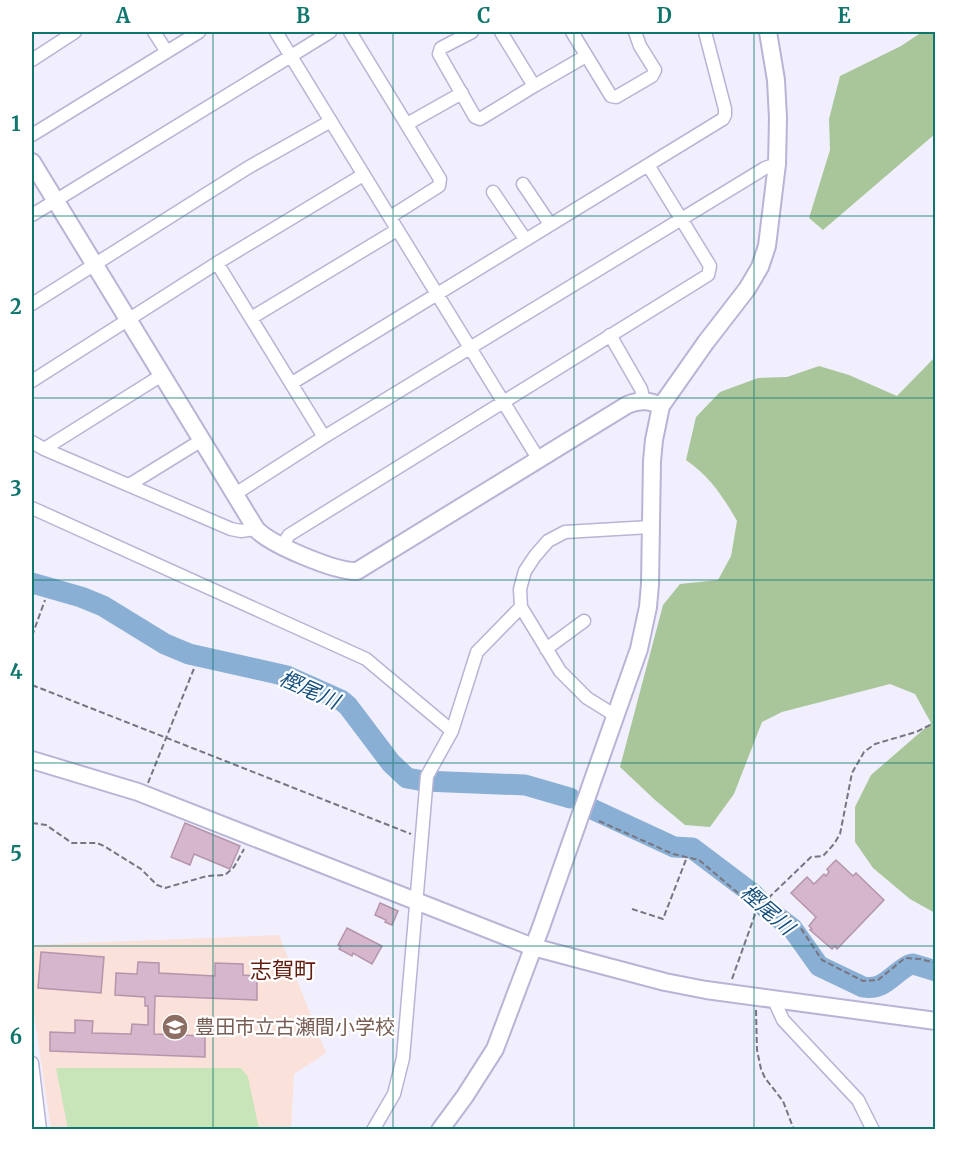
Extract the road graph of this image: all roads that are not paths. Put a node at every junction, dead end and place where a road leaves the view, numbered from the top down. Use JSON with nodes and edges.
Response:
{"nodes":[{"id":1,"x":75,"y":32,"type":"edge"},
{"id":2,"x":154,"y":32,"type":"edge"},
{"id":3,"x":199,"y":32,"type":"edge"},
{"id":4,"x":276,"y":32,"type":"edge"},
{"id":5,"x":330,"y":32,"type":"edge"},
{"id":6,"x":350,"y":32,"type":"edge"},
{"id":7,"x":472,"y":32,"type":"edge"},
{"id":8,"x":501,"y":32,"type":"edge"},
{"id":9,"x":572,"y":32,"type":"edge"},
{"id":10,"x":635,"y":32,"type":"edge"},
{"id":11,"x":705,"y":32,"type":"edge"},
{"id":12,"x":768,"y":32,"type":"edge"},
{"id":13,"x":167,"y":52,"type":"junction"},
{"id":14,"x":292,"y":56,"type":"junction"},
{"id":15,"x":586,"y":56,"type":"junction"},
{"id":16,"x":32,"y":60,"type":"edge"},
{"id":17,"x":534,"y":86,"type":"junction"},
{"id":18,"x":462,"y":93,"type":"junction"},
{"id":19,"x":331,"y":121,"type":"junction"},
{"id":20,"x":407,"y":124,"type":"junction"},
{"id":21,"x":32,"y":135,"type":"edge"},
{"id":22,"x":32,"y":162,"type":"edge"},
{"id":23,"x":777,"y":164,"type":"junction"},
{"id":24,"x":648,"y":165,"type":"junction"},
{"id":25,"x":363,"y":175,"type":"junction"},
{"id":26,"x":523,"y":184,"type":"dead end"},
{"id":27,"x":493,"y":192,"type":"dead end"},
{"id":28,"x":56,"y":200,"type":"junction"},
{"id":29,"x":32,"y":215,"type":"edge"},
{"id":30,"x":390,"y":217,"type":"junction"},
{"id":31,"x":681,"y":219,"type":"junction"},
{"id":32,"x":550,"y":224,"type":"junction"},
{"id":33,"x":397,"y":230,"type":"junction"},
{"id":34,"x":525,"y":239,"type":"junction"},
{"id":35,"x":217,"y":263,"type":"junction"},
{"id":36,"x":94,"y":265,"type":"junction"},
{"id":37,"x":437,"y":294,"type":"junction"},
{"id":38,"x":32,"y":304,"type":"edge"},
{"id":39,"x":251,"y":318,"type":"junction"},
{"id":40,"x":128,"y":321,"type":"junction"},
{"id":41,"x":610,"y":335,"type":"junction"},
{"id":42,"x":470,"y":348,"type":"junction"},
{"id":43,"x":162,"y":375,"type":"junction"},
{"id":44,"x":32,"y":381,"type":"edge"},
{"id":45,"x":292,"y":383,"type":"junction"},
{"id":46,"x":644,"y":401,"type":"junction"},
{"id":47,"x":503,"y":402,"type":"junction"},
{"id":48,"x":661,"y":406,"type":"junction"},
{"id":49,"x":324,"y":437,"type":"junction"},
{"id":50,"x":202,"y":440,"type":"junction"},
{"id":51,"x":32,"y":442,"type":"edge"},
{"id":52,"x":44,"y":449,"type":"junction"},
{"id":53,"x":539,"y":460,"type":"junction"},
{"id":54,"x":129,"y":485,"type":"junction"},
{"id":55,"x":235,"y":494,"type":"junction"},
{"id":56,"x":32,"y":508,"type":"edge"},
{"id":57,"x":650,"y":527,"type":"junction"},
{"id":58,"x":256,"y":529,"type":"junction"},
{"id":59,"x":282,"y":546,"type":"junction"},
{"id":60,"x":521,"y":607,"type":"junction"},
{"id":61,"x":584,"y":621,"type":"dead end"},
{"id":62,"x":546,"y":649,"type":"junction"},
{"id":63,"x":616,"y":716,"type":"junction"},
{"id":64,"x":452,"y":731,"type":"junction"},
{"id":65,"x":32,"y":760,"type":"edge"},
{"id":66,"x":418,"y":901,"type":"junction"},
{"id":67,"x":533,"y":947,"type":"junction"},
{"id":68,"x":774,"y":1000,"type":"junction"},
{"id":69,"x":936,"y":1021,"type":"edge"},
{"id":70,"x":32,"y":1063,"type":"edge"},
{"id":71,"x":40,"y":1130,"type":"edge"},
{"id":72,"x":373,"y":1130,"type":"edge"},
{"id":73,"x":440,"y":1130,"type":"edge"},
{"id":74,"x":873,"y":1130,"type":"edge"}],
"edges":[{"from":1,"to":16,"type":"street"},
{"from":2,"to":13,"type":"street"},
{"from":3,"to":13,"type":"street"},
{"from":4,"to":14,"type":"street"},
{"from":5,"to":14,"type":"street"},
{"from":6,"to":20,"type":"street"},
{"from":7,"to":18,"type":"street"},
{"from":8,"to":17,"type":"street"},
{"from":9,"to":15,"type":"street"},
{"from":10,"to":15,"type":"street"},
{"from":11,"to":24,"type":"street"},
{"from":12,"to":23,"type":"street"},
{"from":13,"to":21,"type":"street"},
{"from":14,"to":19,"type":"street"},
{"from":14,"to":28,"type":"street"},
{"from":15,"to":17,"type":"street"},
{"from":17,"to":18,"type":"street"},
{"from":18,"to":20,"type":"street"},
{"from":19,"to":25,"type":"street"},
{"from":19,"to":36,"type":"street"},
{"from":20,"to":30,"type":"street"},
{"from":22,"to":28,"type":"street"},
{"from":23,"to":31,"type":"street"},
{"from":23,"to":48,"type":"street"},
{"from":24,"to":31,"type":"street"},
{"from":24,"to":32,"type":"street"},
{"from":25,"to":30,"type":"street"},
{"from":25,"to":35,"type":"street"},
{"from":26,"to":32,"type":"street"},
{"from":27,"to":34,"type":"street"},
{"from":28,"to":29,"type":"street"},
{"from":28,"to":36,"type":"street"},
{"from":30,"to":33,"type":"street"},
{"from":31,"to":41,"type":"street"},
{"from":31,"to":42,"type":"street"},
{"from":32,"to":34,"type":"street"},
{"from":33,"to":37,"type":"street"},
{"from":33,"to":39,"type":"street"},
{"from":34,"to":37,"type":"street"},
{"from":35,"to":39,"type":"street"},
{"from":35,"to":40,"type":"street"},
{"from":36,"to":38,"type":"street"},
{"from":36,"to":40,"type":"street"},
{"from":37,"to":42,"type":"street"},
{"from":37,"to":45,"type":"street"},
{"from":39,"to":45,"type":"street"},
{"from":40,"to":43,"type":"street"},
{"from":40,"to":44,"type":"street"},
{"from":41,"to":46,"type":"street"},
{"from":41,"to":47,"type":"street"},
{"from":42,"to":47,"type":"street"},
{"from":42,"to":49,"type":"street"},
{"from":43,"to":50,"type":"street"},
{"from":43,"to":52,"type":"street"},
{"from":45,"to":49,"type":"street"},
{"from":46,"to":48,"type":"street"},
{"from":46,"to":53,"type":"street"},
{"from":47,"to":53,"type":"street"},
{"from":47,"to":59,"type":"street"},
{"from":48,"to":57,"type":"street"},
{"from":49,"to":55,"type":"street"},
{"from":50,"to":54,"type":"street"},
{"from":50,"to":55,"type":"street"},
{"from":51,"to":52,"type":"street"},
{"from":52,"to":54,"type":"street"},
{"from":53,"to":59,"type":"street"},
{"from":54,"to":58,"type":"street"},
{"from":55,"to":58,"type":"street"},
{"from":56,"to":64,"type":"street"},
{"from":57,"to":60,"type":"street"},
{"from":57,"to":63,"type":"street"},
{"from":58,"to":59,"type":"street"},
{"from":60,"to":62,"type":"street"},
{"from":60,"to":64,"type":"street"},
{"from":61,"to":62,"type":"street"},
{"from":62,"to":63,"type":"street"},
{"from":63,"to":67,"type":"street"},
{"from":64,"to":66,"type":"street"},
{"from":65,"to":66,"type":"street"},
{"from":66,"to":67,"type":"street"},
{"from":66,"to":72,"type":"street"},
{"from":67,"to":68,"type":"street"},
{"from":67,"to":73,"type":"street"},
{"from":68,"to":69,"type":"street"},
{"from":68,"to":74,"type":"street"},
{"from":70,"to":71,"type":"street"}]}
